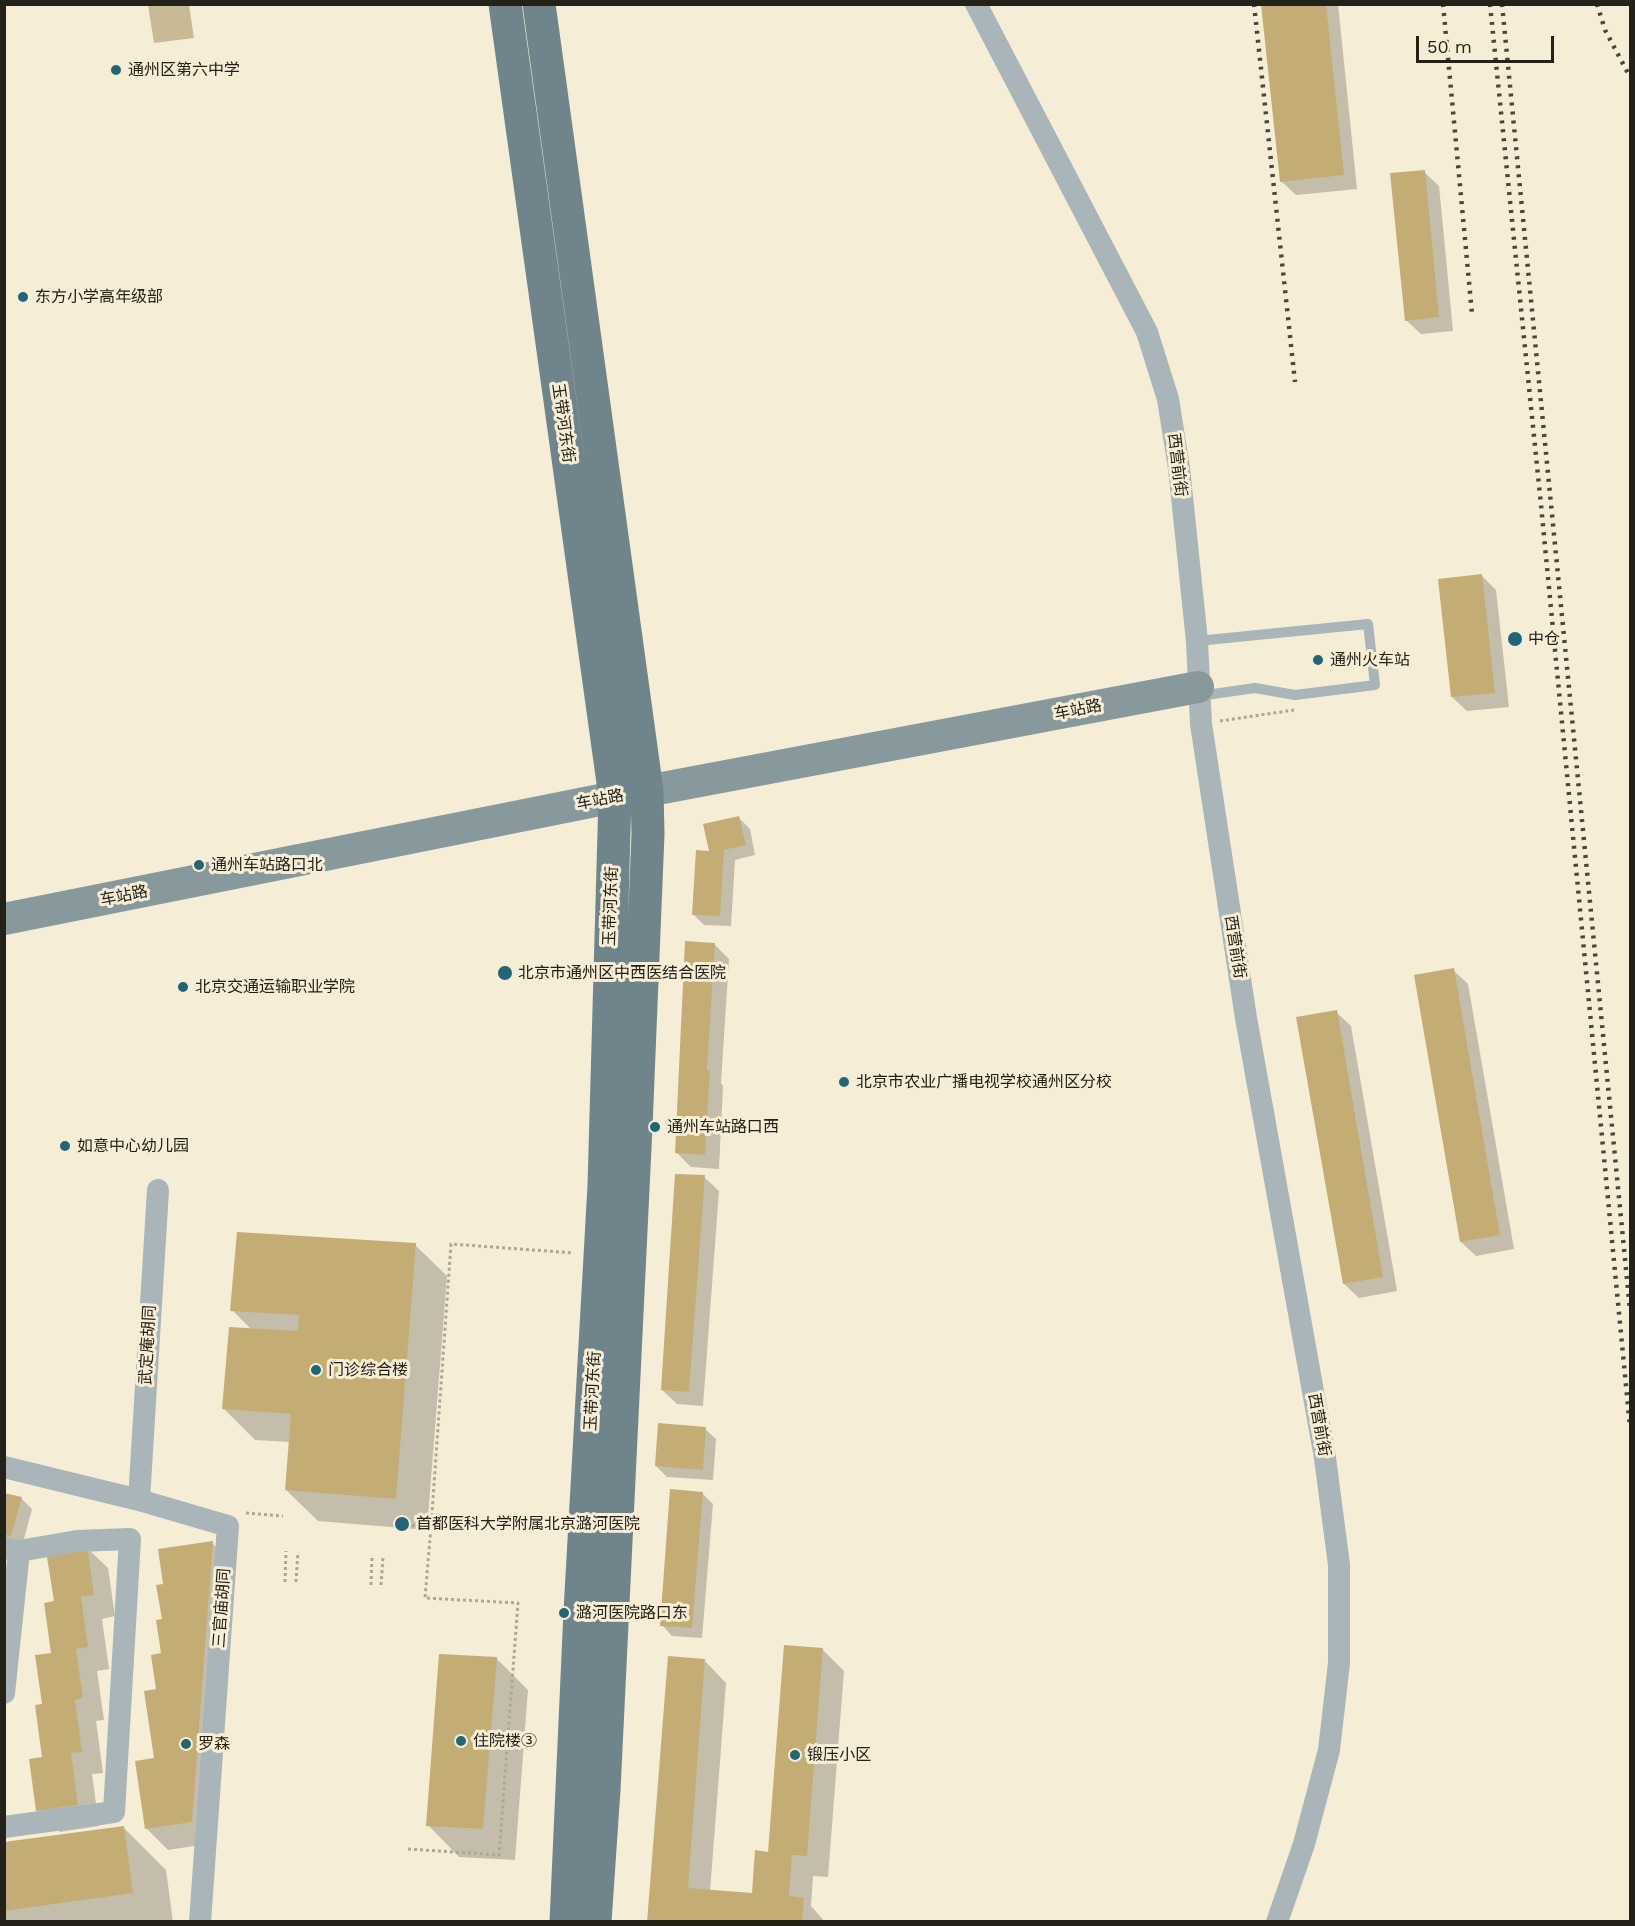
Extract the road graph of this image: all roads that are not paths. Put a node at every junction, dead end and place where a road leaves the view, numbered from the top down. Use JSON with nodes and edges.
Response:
{"nodes":[{"id":1,"x":505,"y":4,"type":"edge"},
{"id":2,"x":539,"y":4,"type":"edge"},
{"id":3,"x":976,"y":4,"type":"edge"},
{"id":4,"x":1197,"y":641,"type":"junction"},
{"id":5,"x":1198,"y":692,"type":"junction"},
{"id":6,"x":647,"y":791,"type":"junction"},
{"id":7,"x":615,"y":796,"type":"junction"},
{"id":8,"x":4,"y":920,"type":"edge"},
{"id":9,"x":158,"y":1190,"type":"dead end"},
{"id":10,"x":4,"y":1467,"type":"edge"},
{"id":11,"x":139,"y":1500,"type":"junction"},
{"id":12,"x":12,"y":1549,"type":"edge"},
{"id":13,"x":4,"y":1693,"type":"edge"},
{"id":14,"x":4,"y":1827,"type":"edge"},
{"id":15,"x":200,"y":1922,"type":"edge"},
{"id":16,"x":566,"y":1922,"type":"edge"},
{"id":17,"x":595,"y":1922,"type":"edge"},
{"id":18,"x":1277,"y":1922,"type":"edge"}],
"edges":[{"from":1,"to":7,"type":"main road","name":"玉带河东街"},
{"from":2,"to":6,"type":"main road","name":"玉带河东街"},
{"from":3,"to":4,"type":"street","name":"西营前街"},
{"from":4,"to":5,"type":"street","name":"西营前街"},
{"from":4,"to":5,"type":"lane"},
{"from":5,"to":6,"type":"street","name":"车站路"},
{"from":5,"to":18,"type":"street","name":"西营前街"},
{"from":6,"to":7,"type":"street","name":"车站路"},
{"from":6,"to":17,"type":"main road","name":"玉带河东街"},
{"from":7,"to":8,"type":"street","name":"车站路"},
{"from":7,"to":16,"type":"main road","name":"玉带河东街"},
{"from":9,"to":11,"type":"street","name":"武定庵胡同"},
{"from":10,"to":11,"type":"street"},
{"from":11,"to":15,"type":"street","name":"三官庙胡同"},
{"from":12,"to":13,"type":"street"},
{"from":12,"to":14,"type":"street"}]}
